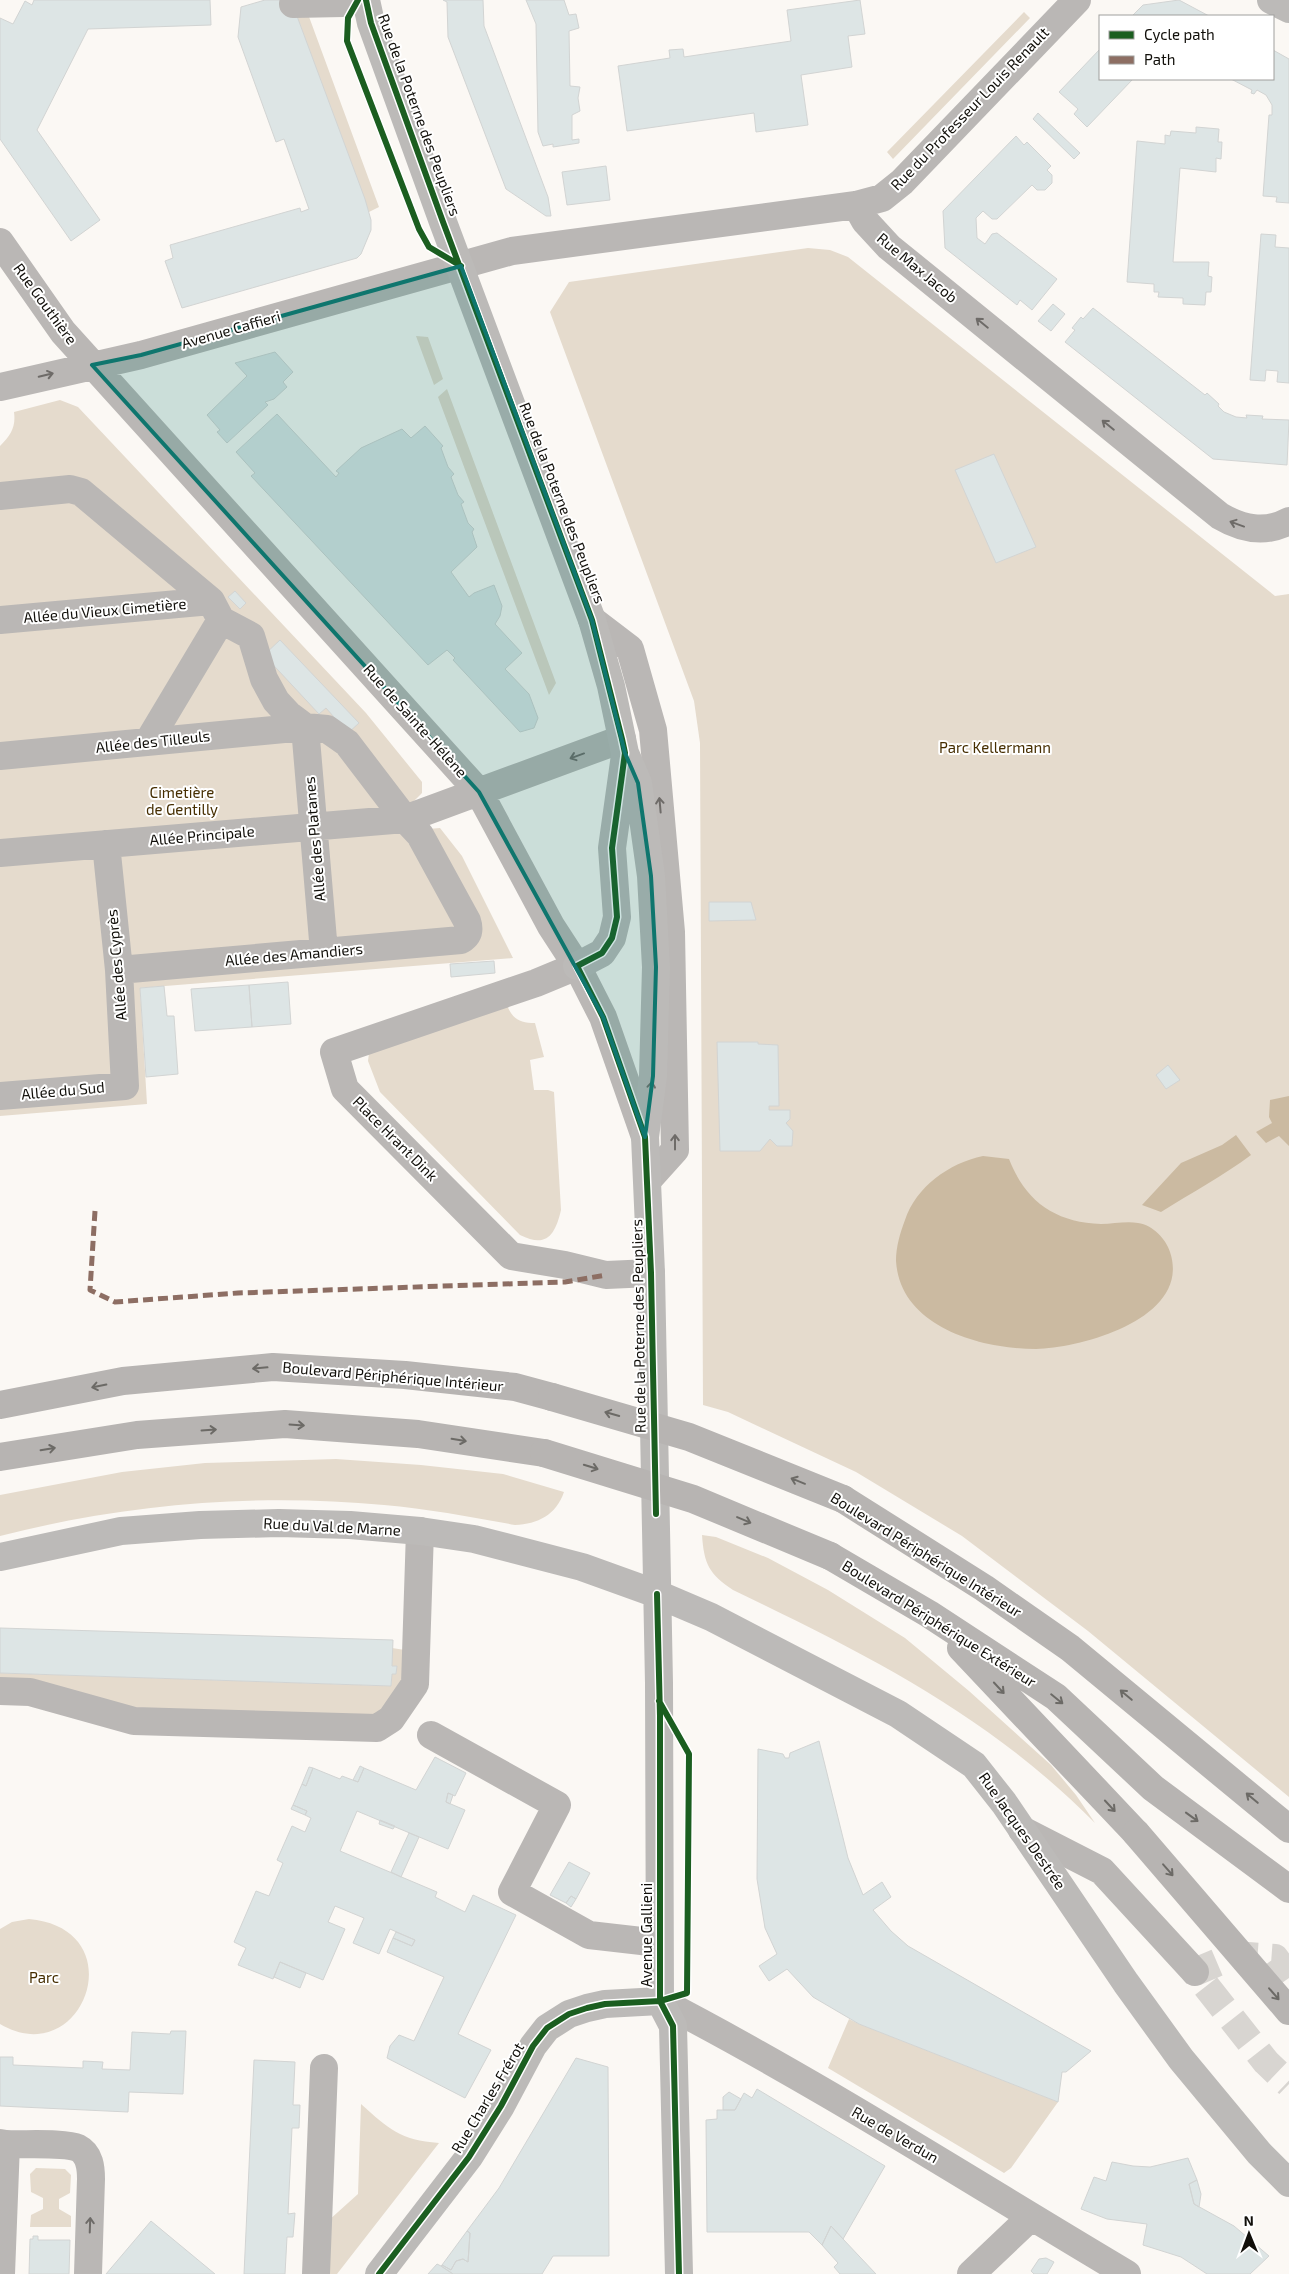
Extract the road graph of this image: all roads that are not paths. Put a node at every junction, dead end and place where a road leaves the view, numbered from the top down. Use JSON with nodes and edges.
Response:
{"nodes":[{"id":1,"x":348,"y":0,"type":"edge"},
{"id":2,"x":366,"y":0,"type":"edge"},
{"id":3,"x":1076,"y":0,"type":"edge"},
{"id":4,"x":1271,"y":0,"type":"edge"},
{"id":5,"x":292,"y":4,"type":"dead end"},
{"id":6,"x":1289,"y":9,"type":"edge"},
{"id":7,"x":856,"y":204,"type":"junction"},
{"id":8,"x":0,"y":242,"type":"edge"},
{"id":9,"x":461,"y":266,"type":"junction"},
{"id":10,"x":92,"y":365,"type":"junction"},
{"id":11,"x":0,"y":387,"type":"edge"},
{"id":12,"x":0,"y":496,"type":"edge"},
{"id":13,"x":1286,"y":523,"type":"edge"},
{"id":14,"x":216,"y":611,"type":"junction"},
{"id":15,"x":0,"y":620,"type":"edge"},
{"id":16,"x":592,"y":620,"type":"junction"},
{"id":17,"x":306,"y":727,"type":"junction"},
{"id":18,"x":148,"y":742,"type":"junction"},
{"id":19,"x":624,"y":746,"type":"junction"},
{"id":20,"x":0,"y":756,"type":"edge"},
{"id":21,"x":479,"y":792,"type":"junction"},
{"id":22,"x":405,"y":820,"type":"junction"},
{"id":23,"x":314,"y":827,"type":"junction"},
{"id":24,"x":106,"y":844,"type":"junction"},
{"id":25,"x":0,"y":853,"type":"edge"},
{"id":26,"x":324,"y":952,"type":"junction"},
{"id":27,"x":577,"y":966,"type":"junction"},
{"id":28,"x":119,"y":970,"type":"junction"},
{"id":29,"x":125,"y":1086,"type":"joint"},
{"id":30,"x":0,"y":1096,"type":"edge"},
{"id":31,"x":645,"y":1137,"type":"junction"},
{"id":32,"x":648,"y":1180,"type":"junction"},
{"id":33,"x":651,"y":1273,"type":"junction"},
{"id":34,"x":0,"y":1405,"type":"edge"},
{"id":35,"x":0,"y":1457,"type":"edge"},
{"id":36,"x":420,"y":1531,"type":"junction"},
{"id":37,"x":0,"y":1557,"type":"edge"},
{"id":38,"x":657,"y":1594,"type":"junction"},
{"id":39,"x":929,"y":1614,"type":"junction"},
{"id":40,"x":0,"y":1691,"type":"edge"},
{"id":41,"x":431,"y":1735,"type":"dead end"},
{"id":42,"x":1289,"y":1829,"type":"edge"},
{"id":43,"x":1022,"y":1830,"type":"junction"},
{"id":44,"x":1289,"y":1889,"type":"edge"},
{"id":45,"x":659,"y":1943,"type":"junction"},
{"id":46,"x":1195,"y":1972,"type":"dead end"},
{"id":47,"x":660,"y":2001,"type":"junction"},
{"id":48,"x":1289,"y":2011,"type":"edge"},
{"id":49,"x":324,"y":2068,"type":"dead end"},
{"id":50,"x":3,"y":2143,"type":"edge"},
{"id":51,"x":1289,"y":2184,"type":"edge"},
{"id":52,"x":1031,"y":2217,"type":"junction"},
{"id":53,"x":1,"y":2274,"type":"edge"},
{"id":54,"x":88,"y":2274,"type":"edge"},
{"id":55,"x":316,"y":2274,"type":"edge"},
{"id":56,"x":379,"y":2274,"type":"edge"},
{"id":57,"x":679,"y":2274,"type":"edge"},
{"id":58,"x":971,"y":2274,"type":"edge"},
{"id":59,"x":1127,"y":2274,"type":"edge"}],
"edges":[{"from":1,"to":5,"type":"street"},
{"from":2,"to":9,"type":"main road","name":"Rue de la Poterne des Peupliers"},
{"from":3,"to":7,"type":"street","name":"Rue du Professeur Louis Renault"},
{"from":4,"to":6,"type":"main road"},
{"from":7,"to":9,"type":"street"},
{"from":13,"to":7,"type":"street","name":"Rue Max Jacob","one_way":true},
{"from":8,"to":10,"type":"street","name":"Rue Gouthière"},
{"from":9,"to":10,"type":"street","name":"Avenue Caffieri"},
{"from":9,"to":16,"type":"main road","name":"Rue de la Poterne des Peupliers"},
{"from":11,"to":10,"type":"street","name":"Avenue Caffieri","one_way":true},
{"from":10,"to":21,"type":"street","name":"Rue de Sainte-Hélène"},
{"from":12,"to":14,"type":"street"},
{"from":14,"to":15,"type":"street","name":"Allée du Vieux Cimetière"},
{"from":14,"to":17,"type":"street"},
{"from":14,"to":18,"type":"street"},
{"from":16,"to":19,"type":"main road","name":"Rue de la Poterne des Peupliers"},
{"from":32,"to":16,"type":"street","name":"Rue de la Poterne des Peupliers","one_way":true},
{"from":17,"to":18,"type":"street","name":"Allée des Tilleuls"},
{"from":17,"to":22,"type":"street"},
{"from":17,"to":23,"type":"street","name":"Allée des Platanes"},
{"from":18,"to":20,"type":"street","name":"Allée des Tilleuls"},
{"from":19,"to":21,"type":"street","name":"Allée Principale","one_way":true},
{"from":19,"to":27,"type":"main road"},
{"from":31,"to":19,"type":"main road","name":"Rue de la Poterne des Peupliers","one_way":true},
{"from":21,"to":22,"type":"street","name":"Allée Principale"},
{"from":21,"to":27,"type":"street","name":"Rue de Sainte-Hélène"},
{"from":22,"to":23,"type":"street","name":"Allée Principale"},
{"from":22,"to":26,"type":"street","name":"Allée des Amandiers"},
{"from":23,"to":24,"type":"street","name":"Allée Principale"},
{"from":23,"to":26,"type":"street","name":"Allée des Platanes"},
{"from":24,"to":25,"type":"street","name":"Allée Principale"},
{"from":24,"to":28,"type":"street","name":"Allée des Cyprès"},
{"from":26,"to":28,"type":"street","name":"Allée des Amandiers"},
{"from":27,"to":31,"type":"street","name":"Rue de Sainte-Hélène"},
{"from":27,"to":33,"type":"street","name":"Place Hrant Dink"},
{"from":28,"to":29,"type":"street","name":"Allée des Cyprès"},
{"from":29,"to":30,"type":"street","name":"Allée du Sud"},
{"from":31,"to":32,"type":"main road","name":"Rue de la Poterne des Peupliers"},
{"from":32,"to":33,"type":"main road","name":"Rue de la Poterne des Peupliers"},
{"from":33,"to":38,"type":"main road","name":"Rue de la Poterne des Peupliers"},
{"from":42,"to":34,"type":"highway","name":"Boulevard Périphérique Intérieur","one_way":true,"bridge":true},
{"from":35,"to":39,"type":"highway","name":"Boulevard Périphérique Extérieur","one_way":true,"bridge":true},
{"from":36,"to":37,"type":"main road","name":"Rue du Val de Marne"},
{"from":36,"to":38,"type":"main road","name":"Rue du Val de Marne"},
{"from":36,"to":40,"type":"street"},
{"from":38,"to":43,"type":"main road","name":"Rue Jacques Destrée"},
{"from":38,"to":45,"type":"main road","name":"Avenue Gallieni"},
{"from":39,"to":44,"type":"highway","name":"Boulevard Périphérique Extérieur","one_way":true},
{"from":39,"to":48,"type":"highway","one_way":true,"bridge":true},
{"from":41,"to":45,"type":"street"},
{"from":43,"to":46,"type":"street"},
{"from":43,"to":51,"type":"main road","name":"Rue Jacques Destrée"},
{"from":45,"to":47,"type":"main road","name":"Avenue Gallieni"},
{"from":47,"to":52,"type":"street","name":"Rue de Verdun"},
{"from":47,"to":56,"type":"main road","name":"Rue Charles Frérot"},
{"from":47,"to":57,"type":"main road","name":"Avenue Gallieni"},
{"from":49,"to":55,"type":"street"},
{"from":50,"to":53,"type":"street"},
{"from":54,"to":50,"type":"street","one_way":true},
{"from":52,"to":58,"type":"street"},
{"from":52,"to":59,"type":"street","name":"Rue de Verdun"}]}
